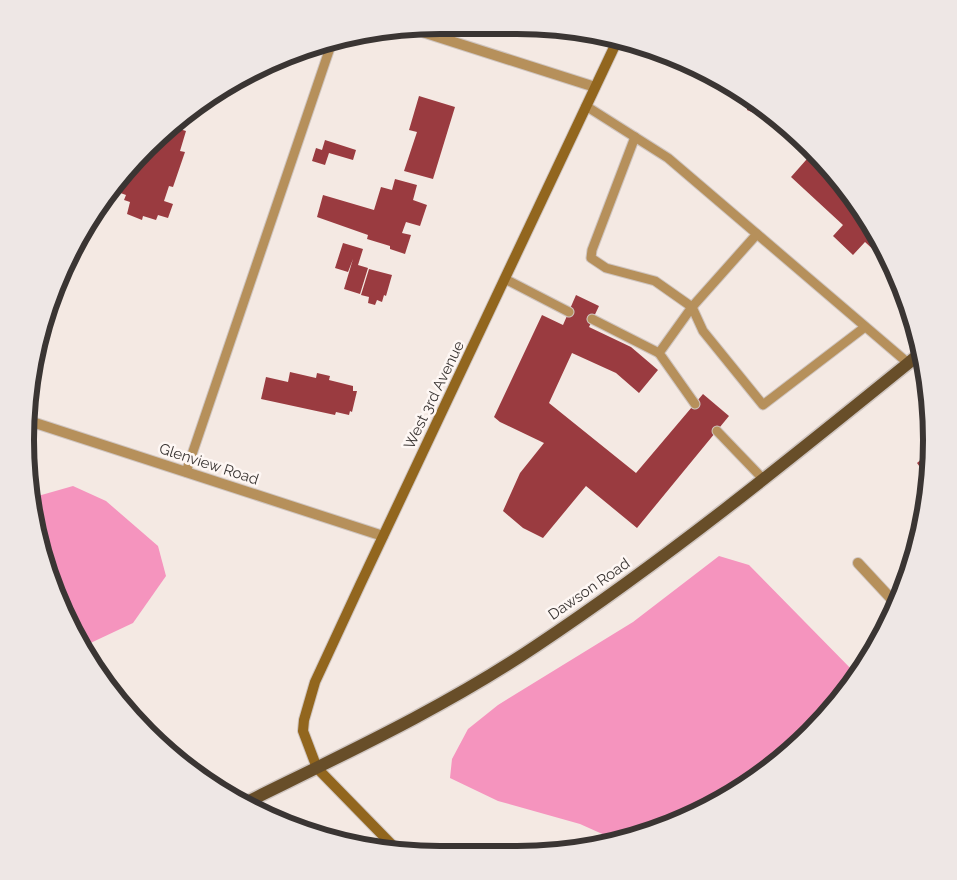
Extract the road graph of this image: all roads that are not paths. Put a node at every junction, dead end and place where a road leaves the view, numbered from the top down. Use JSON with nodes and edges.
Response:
{"nodes":[{"id":1,"x":430,"y":34,"type":"edge"},
{"id":2,"x":615,"y":46,"type":"edge"},
{"id":3,"x":329,"y":49,"type":"edge"},
{"id":4,"x":595,"y":88,"type":"junction"},
{"id":5,"x":586,"y":106,"type":"junction"},
{"id":6,"x":635,"y":137,"type":"junction"},
{"id":7,"x":757,"y":234,"type":"junction"},
{"id":8,"x":505,"y":279,"type":"junction"},
{"id":9,"x":692,"y":307,"type":"junction"},
{"id":10,"x":569,"y":312,"type":"dead end"},
{"id":11,"x":592,"y":319,"type":"dead end"},
{"id":12,"x":865,"y":327,"type":"junction"},
{"id":13,"x":660,"y":353,"type":"junction"},
{"id":14,"x":914,"y":358,"type":"edge"},
{"id":15,"x":908,"y":363,"type":"junction"},
{"id":16,"x":695,"y":404,"type":"dead end"},
{"id":17,"x":35,"y":423,"type":"edge"},
{"id":18,"x":717,"y":431,"type":"dead end"},
{"id":19,"x":186,"y":472,"type":"junction"},
{"id":20,"x":764,"y":480,"type":"junction"},
{"id":21,"x":383,"y":536,"type":"junction"},
{"id":22,"x":858,"y":563,"type":"dead end"},
{"id":23,"x":891,"y":598,"type":"edge"},
{"id":24,"x":317,"y":768,"type":"junction"},
{"id":25,"x":252,"y":800,"type":"edge"},
{"id":26,"x":390,"y":843,"type":"edge"}],
"edges":[{"from":1,"to":4,"type":"street"},
{"from":2,"to":4,"type":"street","name":"West 3rd Avenue"},
{"from":3,"to":19,"type":"lane"},
{"from":4,"to":5,"type":"street","name":"West 3rd Avenue"},
{"from":5,"to":6,"type":"lane"},
{"from":5,"to":8,"type":"street","name":"West 3rd Avenue"},
{"from":6,"to":7,"type":"lane"},
{"from":6,"to":9,"type":"lane"},
{"from":7,"to":9,"type":"lane"},
{"from":7,"to":12,"type":"lane"},
{"from":8,"to":10,"type":"lane"},
{"from":8,"to":21,"type":"street","name":"West 3rd Avenue"},
{"from":9,"to":12,"type":"lane"},
{"from":9,"to":13,"type":"lane"},
{"from":11,"to":13,"type":"lane"},
{"from":12,"to":15,"type":"lane"},
{"from":13,"to":16,"type":"lane"},
{"from":14,"to":15,"type":"main road","name":"Dawson Road"},
{"from":15,"to":20,"type":"main road","name":"Dawson Road"},
{"from":17,"to":19,"type":"street","name":"Glenview Road"},
{"from":18,"to":20,"type":"lane"},
{"from":19,"to":21,"type":"street","name":"Glenview Road"},
{"from":20,"to":24,"type":"main road","name":"Dawson Road"},
{"from":21,"to":24,"type":"street","name":"West 3rd Avenue"},
{"from":22,"to":23,"type":"street"},
{"from":24,"to":25,"type":"main road","name":"Dawson Road"},
{"from":24,"to":26,"type":"street"}]}
